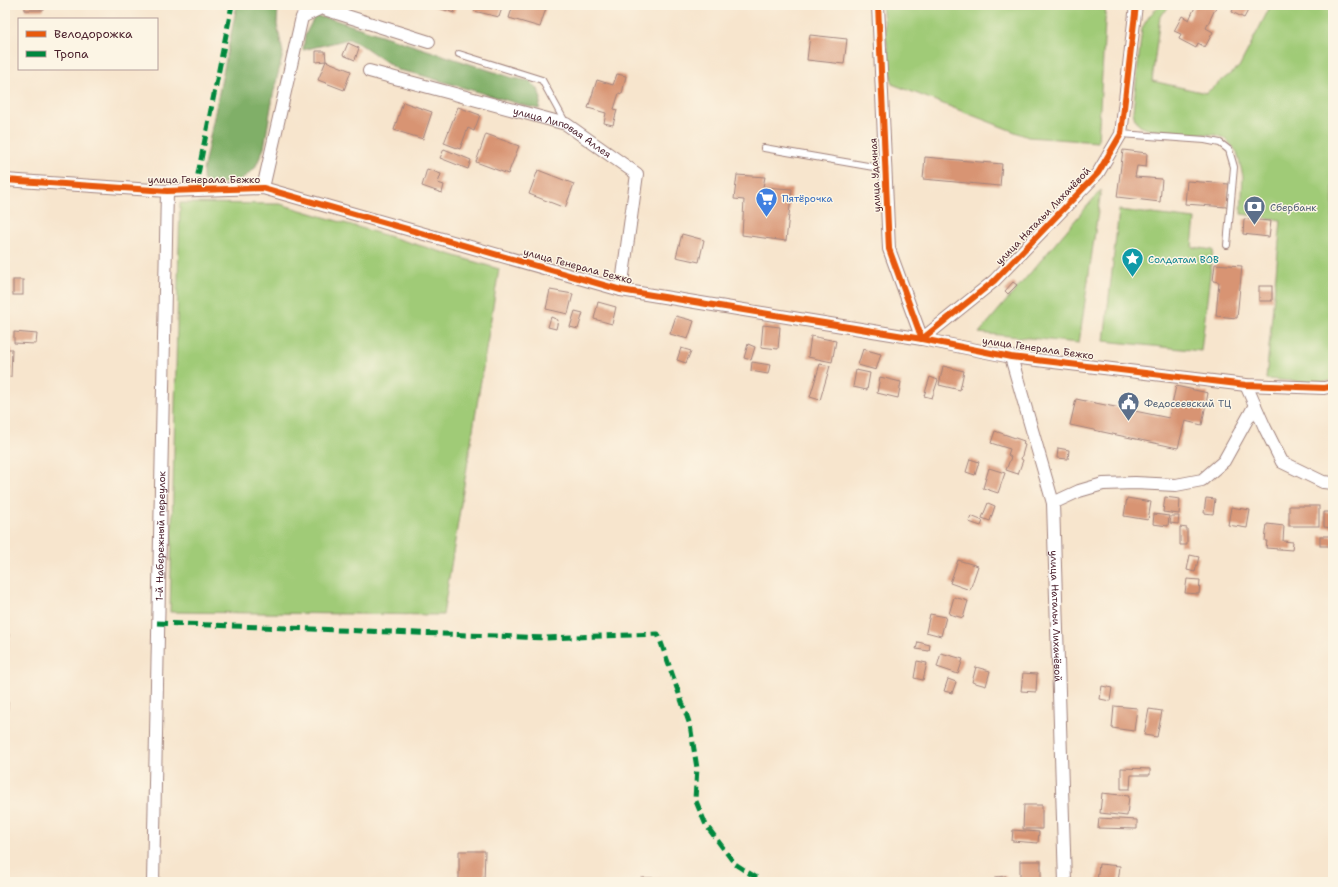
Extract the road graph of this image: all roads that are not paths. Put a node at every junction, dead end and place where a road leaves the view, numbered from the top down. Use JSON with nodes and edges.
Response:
{"nodes":[{"id":1,"x":878,"y":5,"type":"edge"},
{"id":2,"x":1145,"y":5,"type":"edge"},
{"id":3,"x":1135,"y":9,"type":"edge"},
{"id":4,"x":429,"y":42,"type":"dead end"},
{"id":5,"x":459,"y":54,"type":"dead end"},
{"id":6,"x":369,"y":71,"type":"dead end"},
{"id":7,"x":566,"y":124,"type":"junction"},
{"id":8,"x":1121,"y":134,"type":"junction"},
{"id":9,"x":764,"y":148,"type":"dead end"},
{"id":10,"x":885,"y":169,"type":"junction"},
{"id":11,"x":5,"y":180,"type":"edge"},
{"id":12,"x":262,"y":188,"type":"junction"},
{"id":13,"x":167,"y":191,"type":"junction"},
{"id":14,"x":1226,"y":245,"type":"dead end"},
{"id":15,"x":621,"y":290,"type":"junction"},
{"id":16,"x":922,"y":339,"type":"junction"},
{"id":17,"x":1011,"y":357,"type":"junction"},
{"id":18,"x":1246,"y":385,"type":"junction"},
{"id":19,"x":1333,"y":386,"type":"edge"},
{"id":20,"x":1255,"y":406,"type":"junction"},
{"id":21,"x":1333,"y":483,"type":"edge"},
{"id":22,"x":1053,"y":502,"type":"junction"},
{"id":23,"x":153,"y":882,"type":"edge"},
{"id":24,"x":1065,"y":882,"type":"edge"}],
"edges":[{"from":1,"to":10,"type":"street","name":"улица Удачная"},
{"from":2,"to":3,"type":"street"},
{"from":3,"to":8,"type":"street","name":"улица Натальи Лихачёвой"},
{"from":4,"to":12,"type":"street"},
{"from":5,"to":7,"type":"lane"},
{"from":6,"to":7,"type":"street","name":"улица Липовая Аллея"},
{"from":7,"to":15,"type":"street","name":"улица Липовая Аллея"},
{"from":8,"to":14,"type":"lane"},
{"from":8,"to":16,"type":"street","name":"улица Натальи Лихачёвой"},
{"from":9,"to":10,"type":"lane"},
{"from":10,"to":16,"type":"street","name":"улица Удачная"},
{"from":11,"to":13,"type":"street","name":"улица Генерала Бежко"},
{"from":12,"to":13,"type":"street","name":"улица Генерала Бежко"},
{"from":12,"to":15,"type":"street","name":"улица Генерала Бежко"},
{"from":13,"to":23,"type":"street","name":"1-й Набережный переулок"},
{"from":15,"to":16,"type":"street","name":"улица Генерала Бежко"},
{"from":16,"to":17,"type":"street","name":"улица Генерала Бежко"},
{"from":17,"to":18,"type":"street","name":"улица Генерала Бежко"},
{"from":17,"to":22,"type":"street","name":"улица Натальи Лихачёвой"},
{"from":18,"to":19,"type":"street","name":"улица Генерала Бежко"},
{"from":18,"to":20,"type":"street"},
{"from":20,"to":21,"type":"street"},
{"from":20,"to":22,"type":"street"},
{"from":22,"to":24,"type":"street","name":"улица Натальи Лихачёвой"}]}
